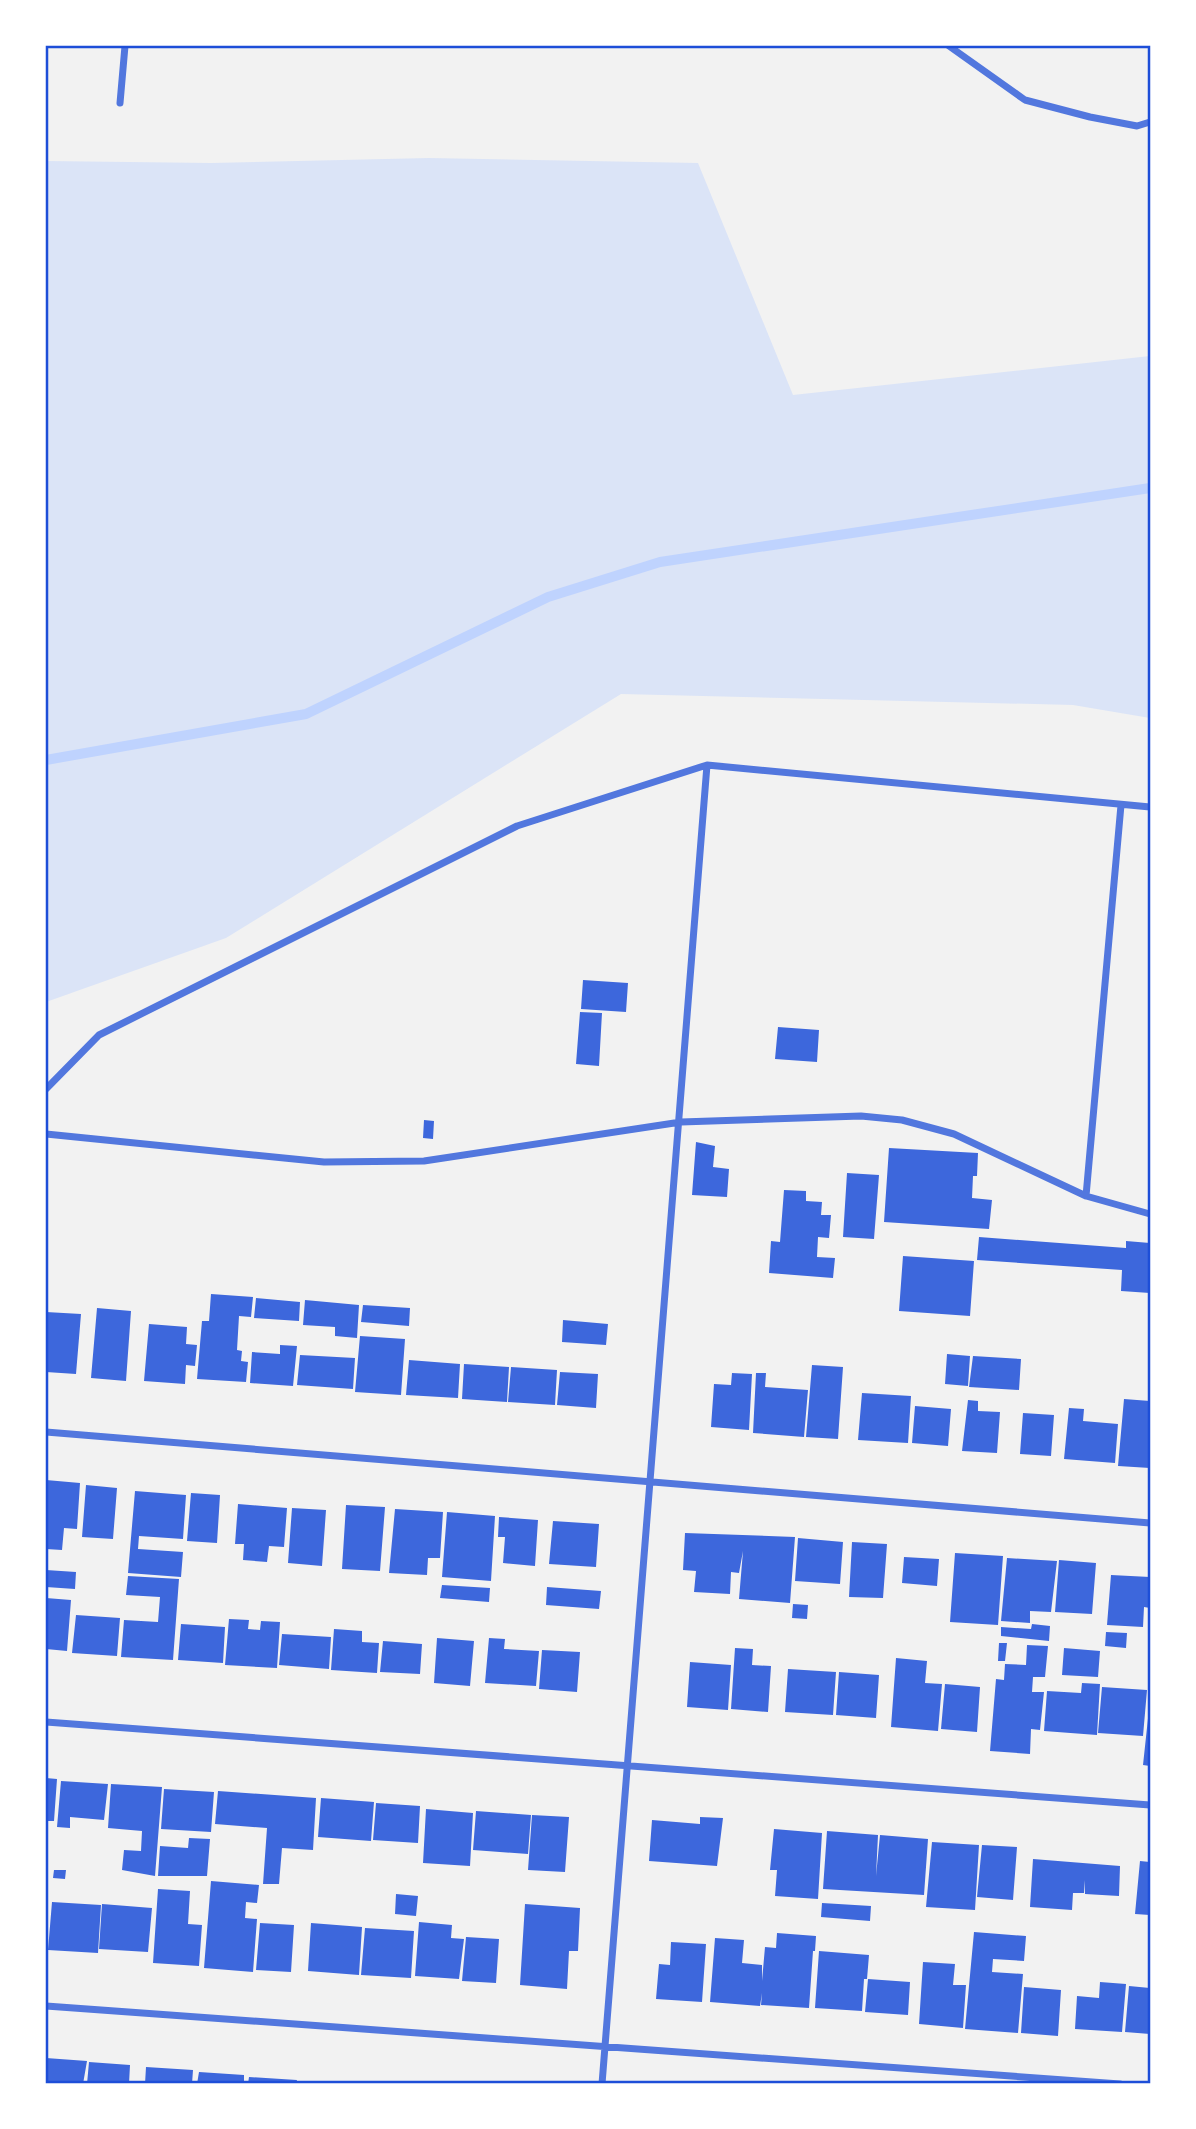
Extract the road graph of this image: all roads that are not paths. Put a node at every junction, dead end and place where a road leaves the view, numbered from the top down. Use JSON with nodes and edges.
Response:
{"nodes":[{"id":1,"x":125,"y":46,"type":"edge"},
{"id":2,"x":949,"y":46,"type":"edge"},
{"id":3,"x":120,"y":103,"type":"dead end"},
{"id":4,"x":1150,"y":122,"type":"edge"},
{"id":5,"x":707,"y":765,"type":"junction"},
{"id":6,"x":1121,"y":805,"type":"junction"},
{"id":7,"x":1150,"y":807,"type":"edge"},
{"id":8,"x":46,"y":1088,"type":"edge"},
{"id":9,"x":681,"y":1122,"type":"junction"},
{"id":10,"x":46,"y":1135,"type":"edge"},
{"id":11,"x":1086,"y":1196,"type":"junction"},
{"id":12,"x":1150,"y":1214,"type":"edge"},
{"id":13,"x":46,"y":1432,"type":"edge"},
{"id":14,"x":652,"y":1483,"type":"junction"},
{"id":15,"x":1150,"y":1523,"type":"edge"},
{"id":16,"x":46,"y":1722,"type":"edge"},
{"id":17,"x":628,"y":1767,"type":"junction"},
{"id":18,"x":1150,"y":1805,"type":"edge"},
{"id":19,"x":46,"y":2006,"type":"edge"},
{"id":20,"x":605,"y":2046,"type":"junction"},
{"id":21,"x":602,"y":2084,"type":"edge"},
{"id":22,"x":1120,"y":2084,"type":"edge"}],
"edges":[{"from":1,"to":3,"type":"street"},
{"from":2,"to":4,"type":"street"},
{"from":5,"to":6,"type":"street"},
{"from":5,"to":8,"type":"street"},
{"from":5,"to":9,"type":"street"},
{"from":6,"to":7,"type":"street"},
{"from":6,"to":11,"type":"street"},
{"from":9,"to":10,"type":"street"},
{"from":9,"to":11,"type":"street"},
{"from":9,"to":14,"type":"street"},
{"from":11,"to":12,"type":"street"},
{"from":13,"to":14,"type":"street"},
{"from":14,"to":15,"type":"street"},
{"from":14,"to":17,"type":"street"},
{"from":16,"to":17,"type":"street"},
{"from":17,"to":18,"type":"street"},
{"from":17,"to":20,"type":"street"},
{"from":19,"to":20,"type":"street"},
{"from":20,"to":21,"type":"street"},
{"from":20,"to":22,"type":"street"}]}
